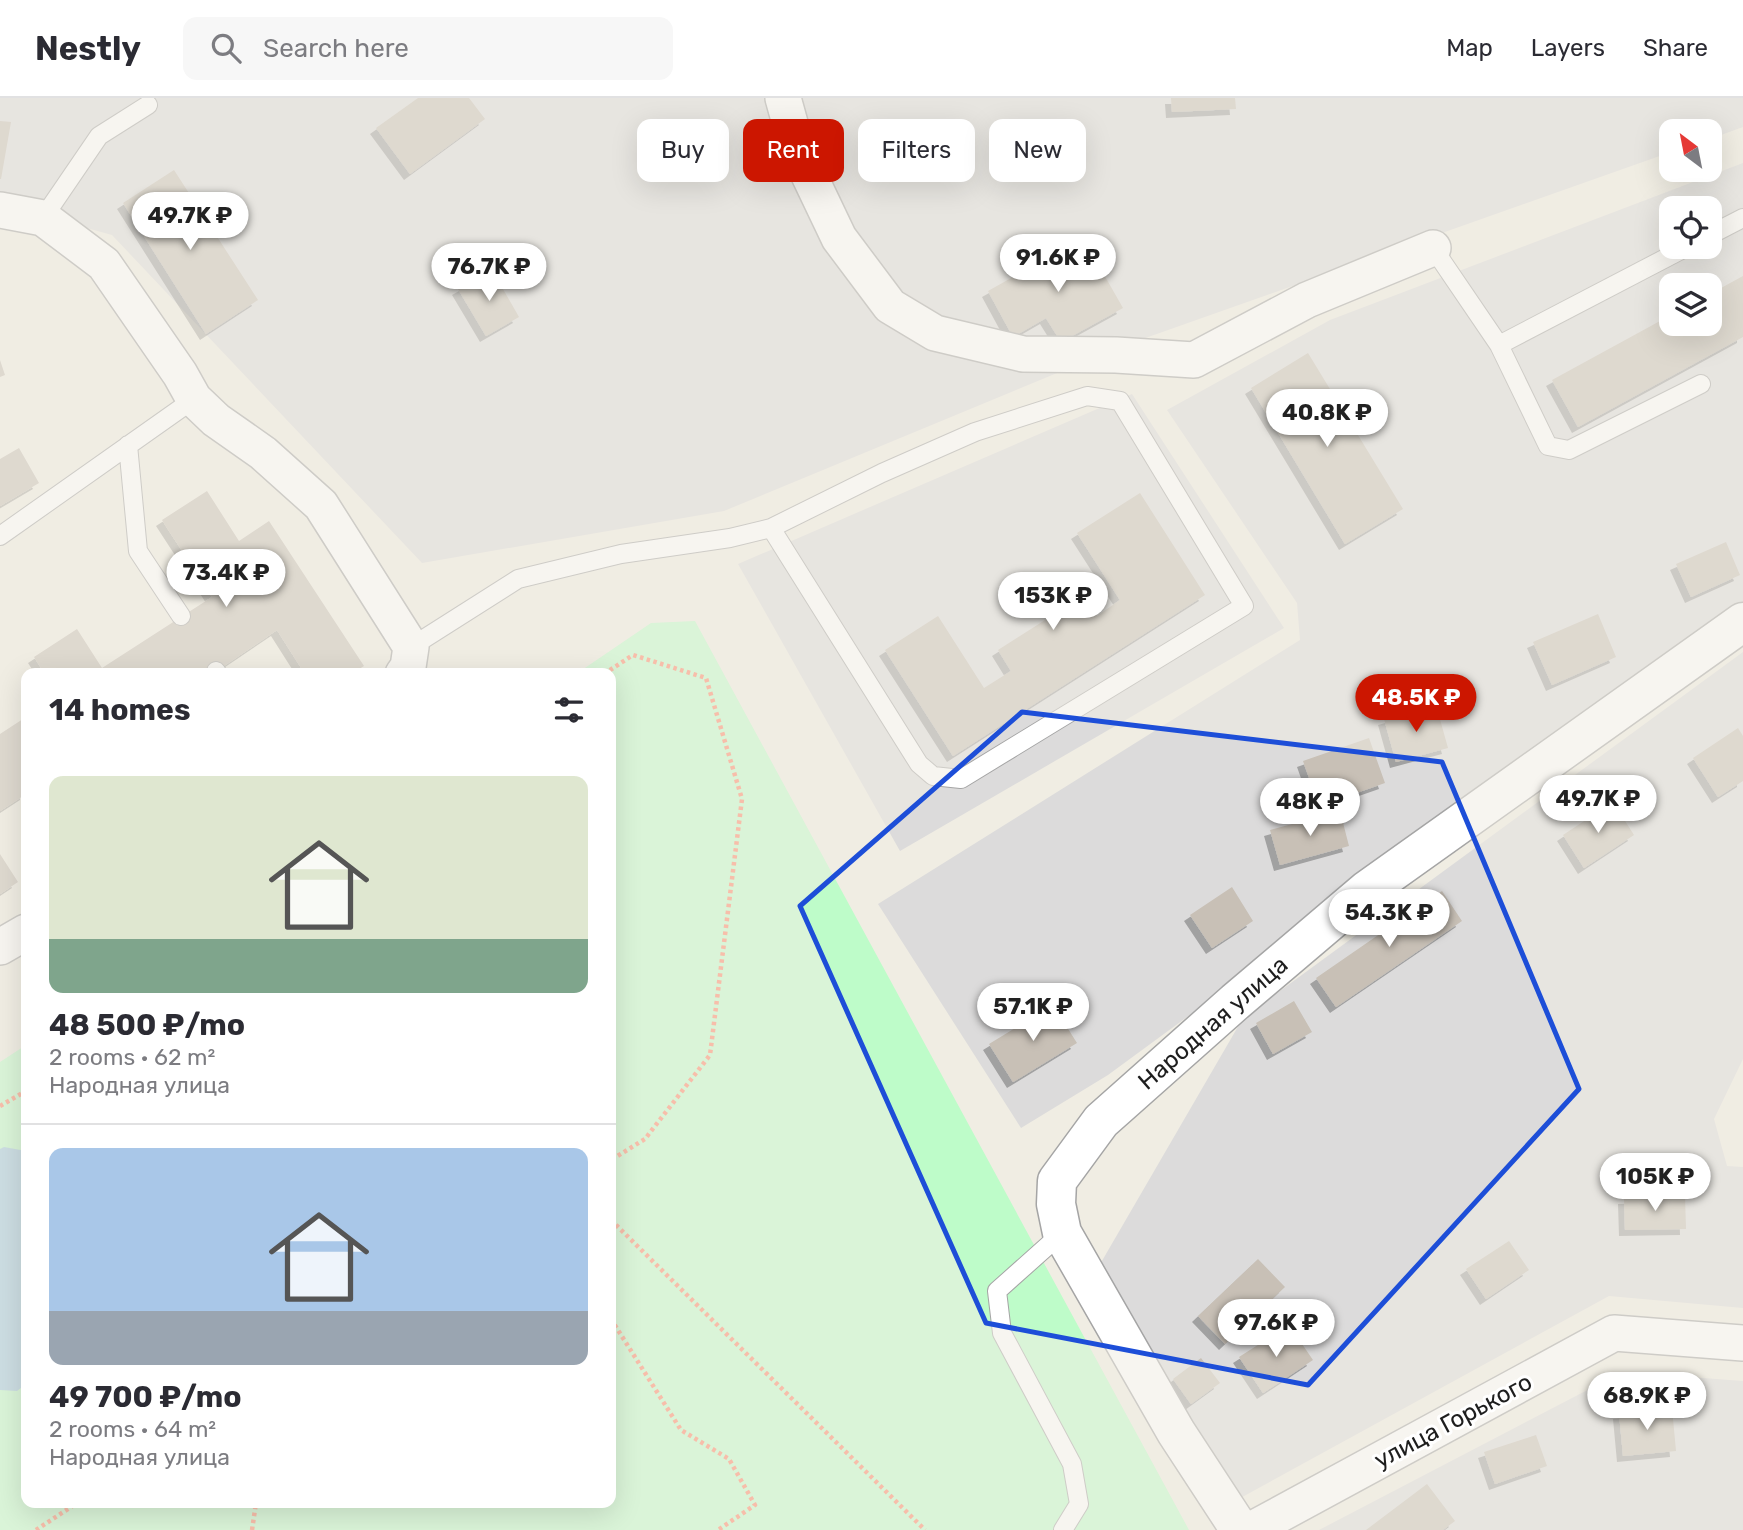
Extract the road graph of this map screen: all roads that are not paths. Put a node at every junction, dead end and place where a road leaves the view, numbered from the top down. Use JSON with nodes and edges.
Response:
{"nodes":[{"id":1,"x":783,"y":98,"type":"edge"},
{"id":2,"x":148,"y":105,"type":"dead end"},
{"id":3,"x":0,"y":210,"type":"edge"},
{"id":4,"x":43,"y":218,"type":"junction"},
{"id":5,"x":1743,"y":218,"type":"edge"},
{"id":6,"x":1722,"y":229,"type":"edge"},
{"id":7,"x":1433,"y":248,"type":"joint"},
{"id":8,"x":1665,"y":259,"type":"edge"},
{"id":9,"x":1499,"y":345,"type":"junction"},
{"id":10,"x":1701,"y":384,"type":"dead end"},
{"id":11,"x":194,"y":398,"type":"junction"},
{"id":12,"x":128,"y":445,"type":"junction"},
{"id":13,"x":771,"y":528,"type":"junction"},
{"id":14,"x":0,"y":536,"type":"edge"},
{"id":15,"x":181,"y":616,"type":"dead end"},
{"id":16,"x":1743,"y":622,"type":"edge"},
{"id":17,"x":407,"y":660,"type":"edge"},
{"id":18,"x":21,"y":935,"type":"edge"},
{"id":19,"x":0,"y":947,"type":"edge"},
{"id":20,"x":1062,"y":1233,"type":"junction"},
{"id":21,"x":1743,"y":1343,"type":"edge"},
{"id":22,"x":1063,"y":1530,"type":"edge"},
{"id":23,"x":1240,"y":1530,"type":"edge"},
{"id":24,"x":1251,"y":1530,"type":"edge"}],
"edges":[{"from":1,"to":7,"type":"street"},
{"from":2,"to":4,"type":"lane"},
{"from":3,"to":4,"type":"street"},
{"from":4,"to":11,"type":"street"},
{"from":5,"to":6,"type":"lane"},
{"from":7,"to":9,"type":"lane"},
{"from":8,"to":9,"type":"lane"},
{"from":9,"to":10,"type":"lane"},
{"from":11,"to":12,"type":"lane"},
{"from":11,"to":17,"type":"street"},
{"from":12,"to":14,"type":"lane"},
{"from":12,"to":15,"type":"lane"},
{"from":13,"to":13,"type":"lane"},
{"from":13,"to":17,"type":"lane"},
{"from":16,"to":20,"type":"street","name":"Народная улица"},
{"from":18,"to":19,"type":"street"},
{"from":20,"to":22,"type":"lane"},
{"from":20,"to":23,"type":"street","name":"Народная улица"},
{"from":21,"to":24,"type":"street","name":"улица Горького"}]}
